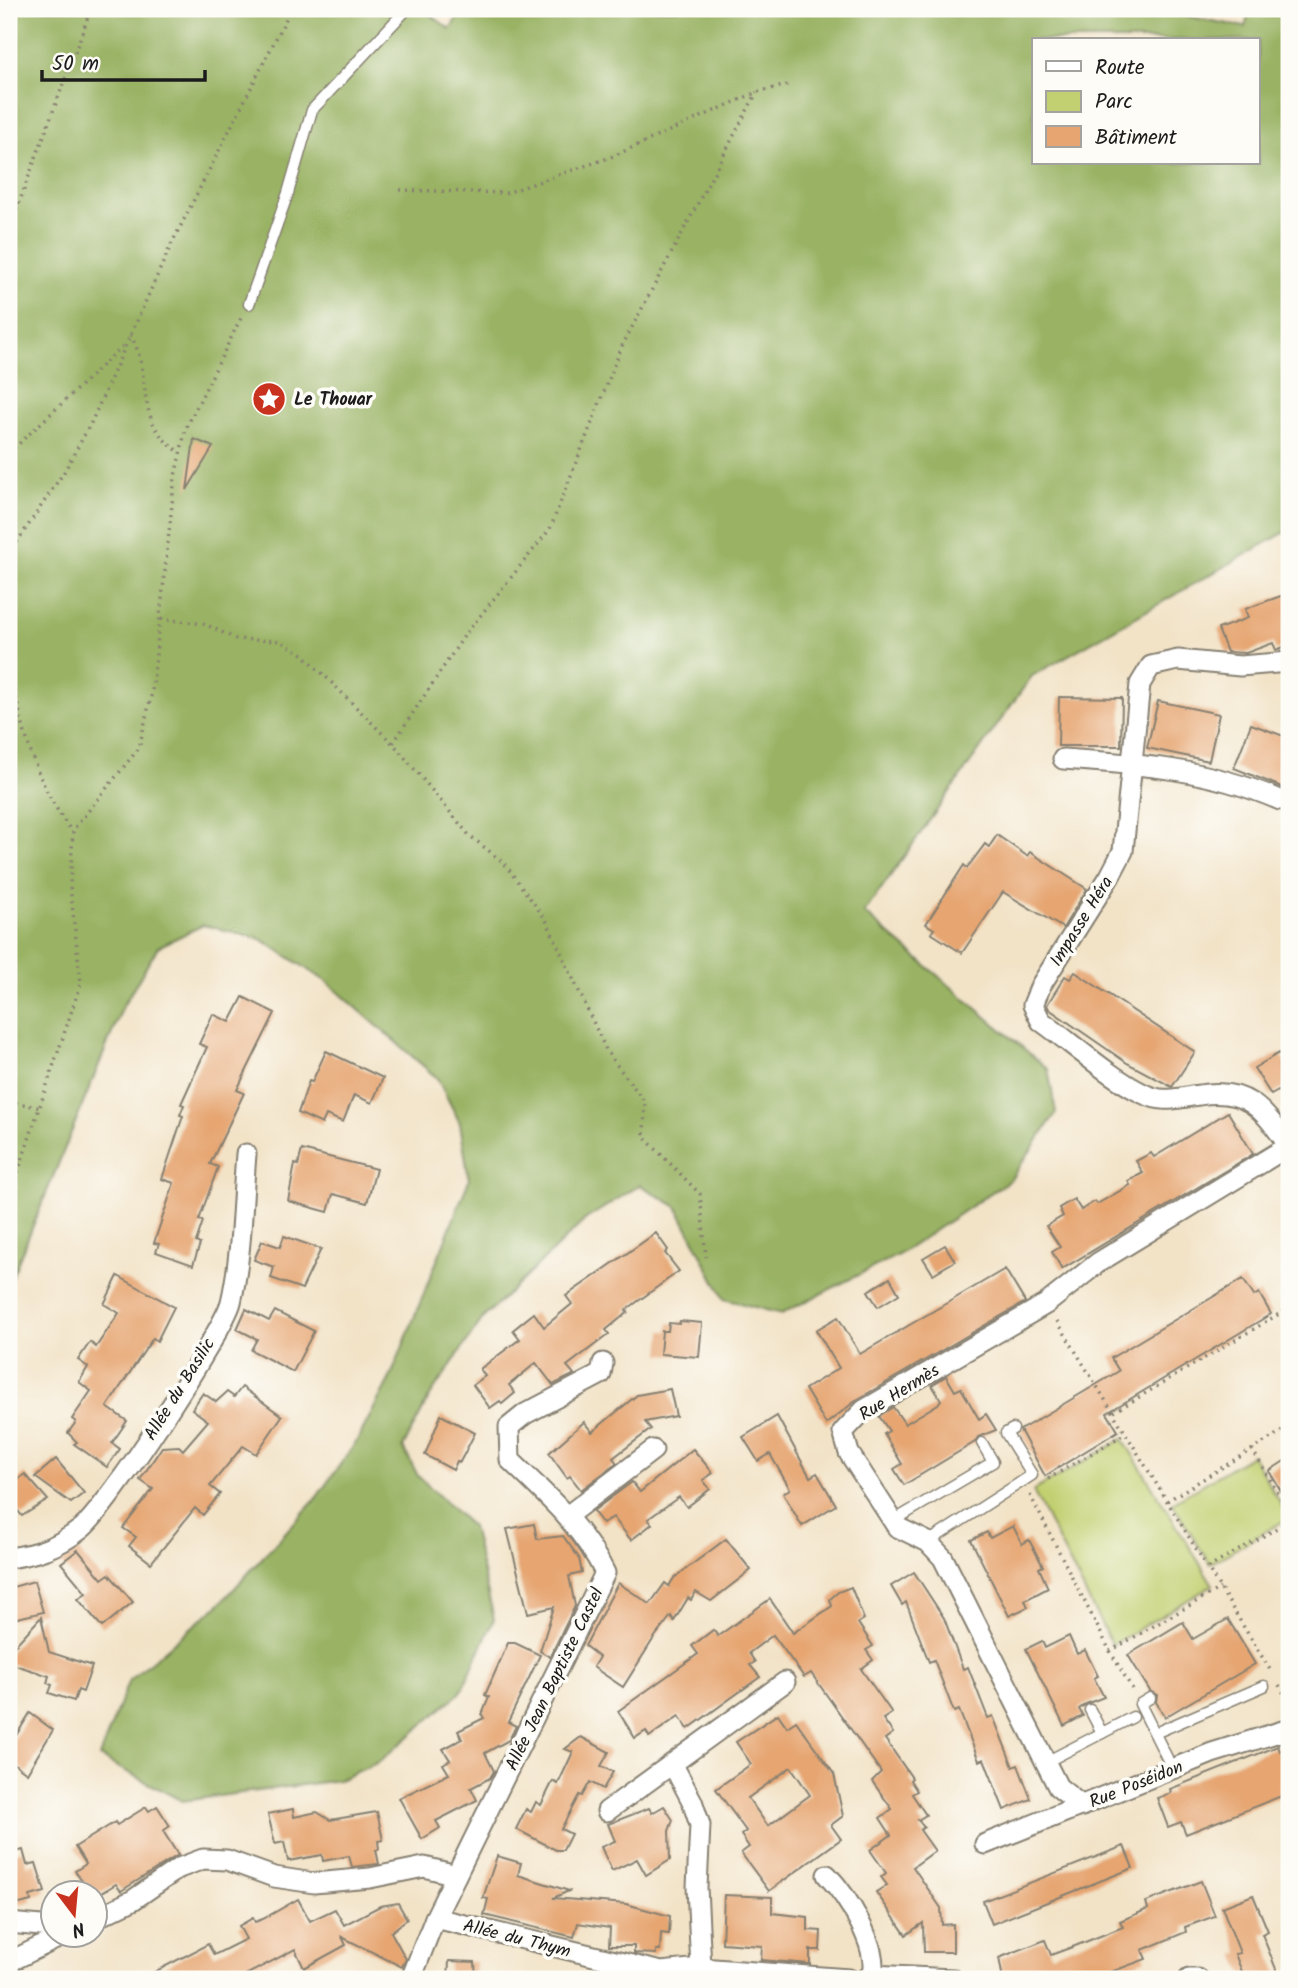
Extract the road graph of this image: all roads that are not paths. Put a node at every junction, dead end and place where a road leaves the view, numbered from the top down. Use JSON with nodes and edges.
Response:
{"nodes":[{"id":1,"x":407,"y":9,"type":"edge"},
{"id":2,"x":249,"y":304,"type":"road end"},
{"id":3,"x":1289,"y":662,"type":"edge"},
{"id":4,"x":1063,"y":759,"type":"dead end"},
{"id":5,"x":1132,"y":763,"type":"junction"},
{"id":6,"x":1280,"y":800,"type":"dead end"},
{"id":7,"x":1289,"y":1146,"type":"edge"},
{"id":8,"x":246,"y":1154,"type":"dead end"},
{"id":9,"x":603,"y":1363,"type":"dead end"},
{"id":10,"x":1013,"y":1429,"type":"dead end"},
{"id":11,"x":982,"y":1443,"type":"dead end"},
{"id":12,"x":653,"y":1450,"type":"dead end"},
{"id":13,"x":568,"y":1516,"type":"junction"},
{"id":14,"x":893,"y":1521,"type":"junction"},
{"id":15,"x":928,"y":1542,"type":"junction"},
{"id":16,"x":9,"y":1558,"type":"edge"},
{"id":17,"x":785,"y":1682,"type":"dead end"},
{"id":18,"x":1264,"y":1686,"type":"dead end"},
{"id":19,"x":1150,"y":1698,"type":"dead end"},
{"id":20,"x":1090,"y":1710,"type":"dead end"},
{"id":21,"x":1133,"y":1717,"type":"dead end"},
{"id":22,"x":1289,"y":1729,"type":"edge"},
{"id":23,"x":1102,"y":1733,"type":"junction"},
{"id":24,"x":1155,"y":1733,"type":"junction"},
{"id":25,"x":1046,"y":1762,"type":"junction"},
{"id":26,"x":673,"y":1765,"type":"junction"},
{"id":27,"x":1172,"y":1768,"type":"junction"},
{"id":28,"x":1082,"y":1806,"type":"junction"},
{"id":29,"x":607,"y":1811,"type":"dead end"},
{"id":30,"x":985,"y":1844,"type":"dead end"},
{"id":31,"x":456,"y":1875,"type":"junction"},
{"id":32,"x":827,"y":1875,"type":"dead end"},
{"id":33,"x":108,"y":1912,"type":"edge"},
{"id":34,"x":435,"y":1918,"type":"junction"},
{"id":35,"x":9,"y":1923,"type":"edge"},
{"id":36,"x":38,"y":1926,"type":"edge"},
{"id":37,"x":38,"y":1948,"type":"edge"},
{"id":38,"x":9,"y":1962,"type":"edge"},
{"id":39,"x":701,"y":1968,"type":"junction"},
{"id":40,"x":661,"y":1976,"type":"edge"},
{"id":41,"x":869,"y":1977,"type":"edge"},
{"id":42,"x":411,"y":1979,"type":"edge"},
{"id":43,"x":849,"y":1979,"type":"edge"},
{"id":44,"x":953,"y":1979,"type":"edge"},
{"id":45,"x":1189,"y":1979,"type":"edge"},
{"id":46,"x":1198,"y":1979,"type":"edge"}],
"edges":[{"from":1,"to":2,"type":"lane"},
{"from":3,"to":5,"type":"street","name":"Impasse Héra"},
{"from":4,"to":5,"type":"street"},
{"from":5,"to":6,"type":"street"},
{"from":5,"to":7,"type":"street","name":"Impasse Héra"},
{"from":7,"to":14,"type":"street","name":"Rue Hermès"},
{"from":8,"to":16,"type":"street","name":"Allée du Basilic"},
{"from":9,"to":13,"type":"street","name":"Allée Jean Baptiste Castel"},
{"from":10,"to":15,"type":"lane"},
{"from":11,"to":14,"type":"lane"},
{"from":12,"to":13,"type":"street"},
{"from":13,"to":31,"type":"street","name":"Allée Jean Baptiste Castel"},
{"from":14,"to":15,"type":"street","name":"Rue Hermès"},
{"from":15,"to":25,"type":"street","name":"Rue Hermès"},
{"from":17,"to":26,"type":"street"},
{"from":18,"to":24,"type":"lane"},
{"from":19,"to":24,"type":"lane"},
{"from":20,"to":23,"type":"lane"},
{"from":21,"to":23,"type":"lane"},
{"from":22,"to":27,"type":"street","name":"Rue Poséidon"},
{"from":23,"to":25,"type":"lane"},
{"from":24,"to":27,"type":"lane"},
{"from":25,"to":28,"type":"street","name":"Rue Hermès"},
{"from":26,"to":29,"type":"street"},
{"from":26,"to":39,"type":"street"},
{"from":27,"to":28,"type":"street","name":"Rue Poséidon"},
{"from":28,"to":30,"type":"street","name":"Rue Poséidon"},
{"from":31,"to":33,"type":"street"},
{"from":31,"to":34,"type":"street","name":"Allée Jean Baptiste Castel"},
{"from":32,"to":41,"type":"street"},
{"from":34,"to":40,"type":"street","name":"Allée du Thym"},
{"from":34,"to":42,"type":"street","name":"Allée Jean Baptiste Castel"},
{"from":35,"to":36,"type":"street"},
{"from":37,"to":38,"type":"street"},
{"from":39,"to":40,"type":"street","name":"Allée du Thym"},
{"from":39,"to":43,"type":"street","name":"Allée du Thym"},
{"from":41,"to":44,"type":"street"},
{"from":45,"to":46,"type":"street"}]}
